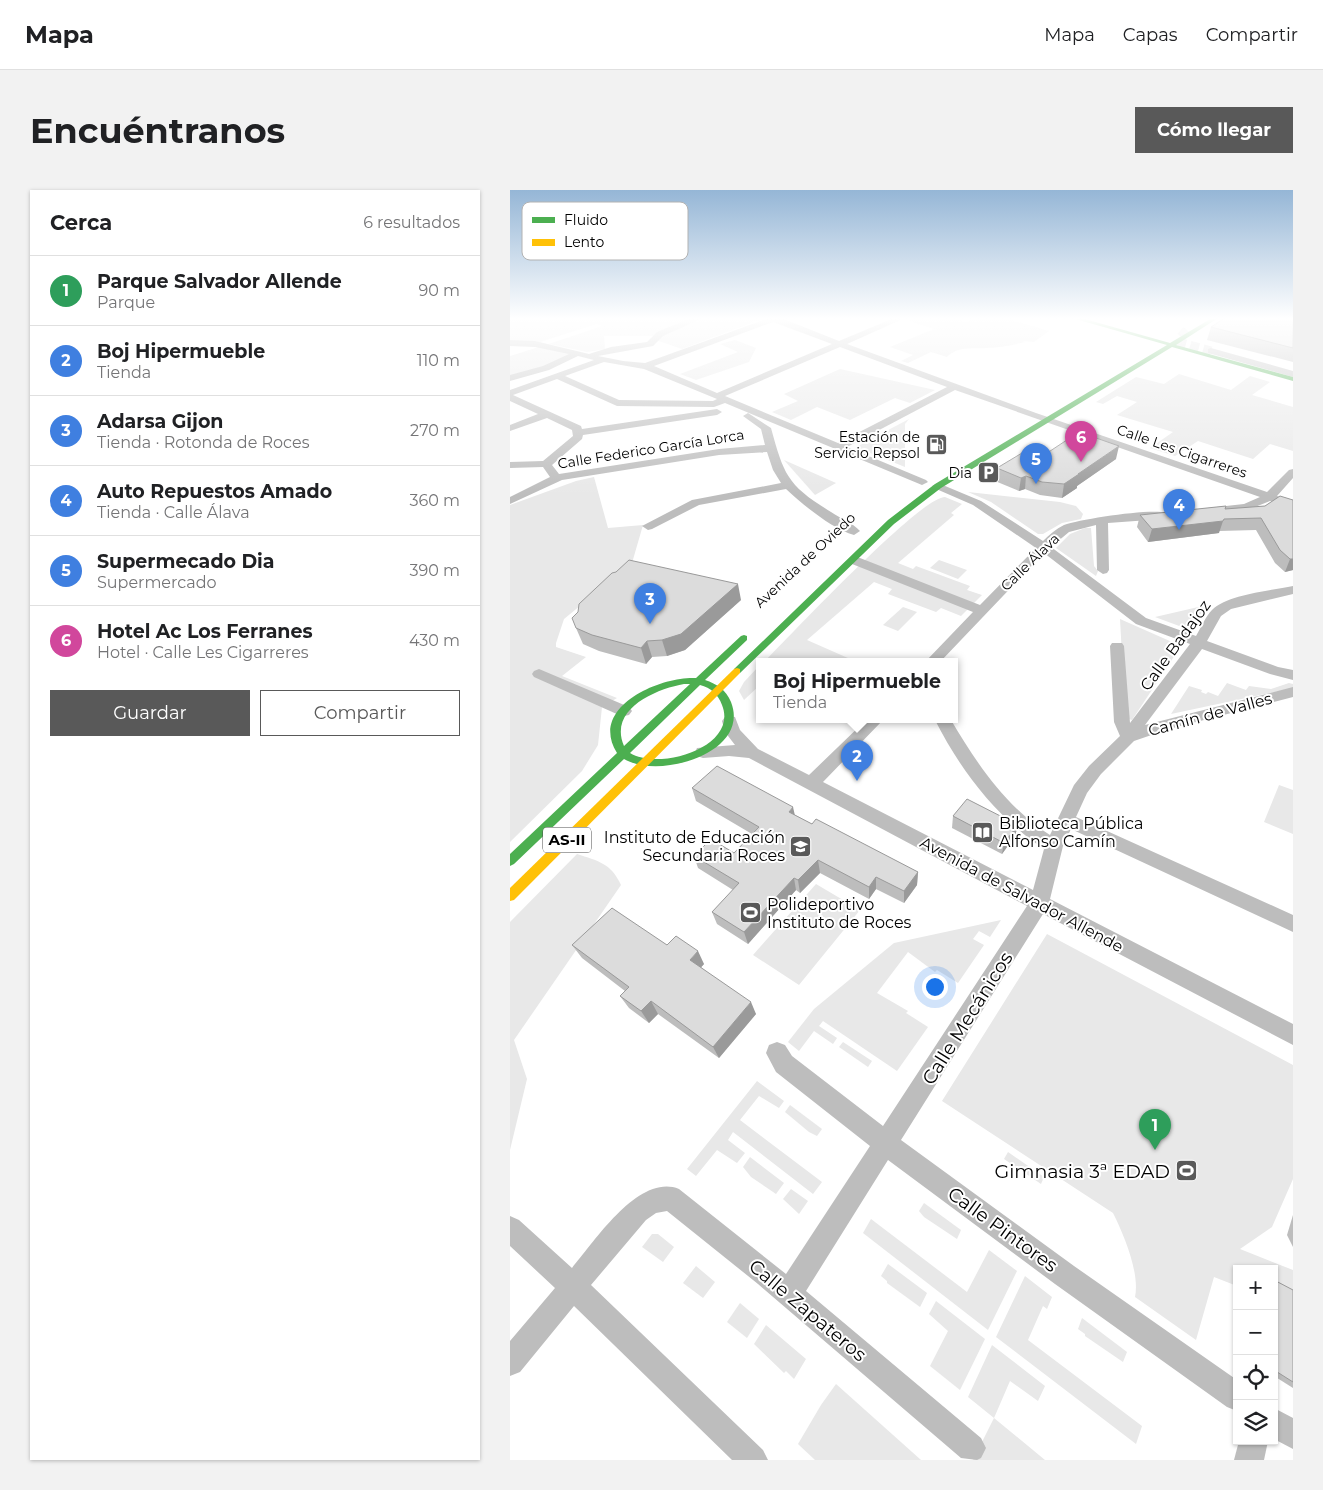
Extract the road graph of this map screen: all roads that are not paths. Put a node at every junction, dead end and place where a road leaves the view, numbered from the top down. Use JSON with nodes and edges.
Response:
{"nodes":[{"id":1,"x":553,"y":377,"type":"edge"},
{"id":2,"x":559,"y":377,"type":"edge"},
{"id":3,"x":673,"y":377,"type":"edge"},
{"id":4,"x":765,"y":377,"type":"edge"},
{"id":5,"x":931,"y":377,"type":"edge"},
{"id":6,"x":1103,"y":377,"type":"edge"},
{"id":7,"x":1113,"y":377,"type":"edge"},
{"id":8,"x":955,"y":386,"type":"junction"},
{"id":9,"x":510,"y":395,"type":"edge"},
{"id":10,"x":721,"y":397,"type":"junction"},
{"id":11,"x":737,"y":408,"type":"junction"},
{"id":12,"x":547,"y":414,"type":"junction"},
{"id":13,"x":1033,"y":415,"type":"junction"},
{"id":14,"x":1047,"y":420,"type":"junction"},
{"id":15,"x":510,"y":428,"type":"edge"},
{"id":16,"x":579,"y":433,"type":"junction"},
{"id":17,"x":1059,"y":433,"type":"dead end"},
{"id":18,"x":988,"y":442,"type":"dead end"},
{"id":19,"x":1026,"y":446,"type":"dead end"},
{"id":20,"x":838,"y":447,"type":"junction"},
{"id":21,"x":772,"y":448,"type":"junction"},
{"id":22,"x":978,"y":462,"type":"junction"},
{"id":23,"x":546,"y":464,"type":"junction"},
{"id":24,"x":510,"y":465,"type":"edge"},
{"id":25,"x":1293,"y":472,"type":"edge"},
{"id":26,"x":556,"y":478,"type":"junction"},
{"id":27,"x":931,"y":481,"type":"junction"},
{"id":28,"x":788,"y":484,"type":"junction"},
{"id":29,"x":910,"y":490,"type":"dead end"},
{"id":30,"x":1268,"y":496,"type":"junction"},
{"id":31,"x":510,"y":501,"type":"edge"},
{"id":32,"x":1293,"y":505,"type":"edge"},
{"id":33,"x":866,"y":522,"type":"dead end"},
{"id":34,"x":1102,"y":522,"type":"junction"},
{"id":35,"x":648,"y":526,"type":"dead end"},
{"id":36,"x":851,"y":534,"type":"joint"},
{"id":37,"x":1043,"y":547,"type":"junction"},
{"id":38,"x":856,"y":561,"type":"dead end"},
{"id":39,"x":1103,"y":570,"type":"dead end"},
{"id":40,"x":1293,"y":590,"type":"edge"},
{"id":41,"x":982,"y":610,"type":"junction"},
{"id":42,"x":749,"y":633,"type":"dead end"},
{"id":43,"x":1199,"y":643,"type":"junction"},
{"id":44,"x":1117,"y":646,"type":"dead end"},
{"id":45,"x":936,"y":658,"type":"edge"},
{"id":46,"x":721,"y":660,"type":"junction"},
{"id":47,"x":540,"y":674,"type":"dead end"},
{"id":48,"x":1293,"y":675,"type":"edge"},
{"id":49,"x":699,"y":681,"type":"junction"},
{"id":50,"x":666,"y":684,"type":"junction"},
{"id":51,"x":720,"y":689,"type":"junction"},
{"id":52,"x":1293,"y":692,"type":"edge"},
{"id":53,"x":624,"y":710,"type":"junction"},
{"id":54,"x":730,"y":721,"type":"junction"},
{"id":55,"x":872,"y":723,"type":"edge"},
{"id":56,"x":945,"y":723,"type":"edge"},
{"id":57,"x":614,"y":729,"type":"junction"},
{"id":58,"x":1128,"y":737,"type":"junction"},
{"id":59,"x":703,"y":752,"type":"junction"},
{"id":60,"x":752,"y":753,"type":"junction"},
{"id":61,"x":624,"y":754,"type":"junction"},
{"id":62,"x":646,"y":763,"type":"junction"},
{"id":63,"x":670,"y":764,"type":"junction"},
{"id":64,"x":624,"y":783,"type":"junction"},
{"id":65,"x":812,"y":783,"type":"junction"},
{"id":66,"x":582,"y":792,"type":"junction"},
{"id":67,"x":1065,"y":819,"type":"junction"},
{"id":68,"x":1054,"y":846,"type":"junction"},
{"id":69,"x":510,"y":861,"type":"edge"},
{"id":70,"x":510,"y":896,"type":"edge"},
{"id":71,"x":1039,"y":904,"type":"junction"},
{"id":72,"x":1293,"y":924,"type":"edge"},
{"id":73,"x":1293,"y":1035,"type":"edge"},
{"id":74,"x":777,"y":1053,"type":"dead end"},
{"id":75,"x":885,"y":1143,"type":"junction"},
{"id":76,"x":510,"y":1228,"type":"edge"},
{"id":77,"x":573,"y":1286,"type":"junction"},
{"id":78,"x":789,"y":1294,"type":"junction"},
{"id":79,"x":510,"y":1362,"type":"edge"},
{"id":80,"x":1233,"y":1394,"type":"edge"},
{"id":81,"x":1278,"y":1425,"type":"edge"},
{"id":82,"x":1293,"y":1435,"type":"edge"},
{"id":83,"x":1253,"y":1445,"type":"edge"},
{"id":84,"x":971,"y":1448,"type":"dead end"},
{"id":85,"x":753,"y":1460,"type":"edge"},
{"id":86,"x":1249,"y":1460,"type":"edge"}],
"edges":[{"from":1,"to":9,"type":"street"},
{"from":2,"to":10,"type":"street"},
{"from":3,"to":10,"type":"street"},
{"from":4,"to":10,"type":"street"},
{"from":5,"to":8,"type":"street","name":"Calle Les Cigarreres"},
{"from":6,"to":13,"type":"main road"},
{"from":7,"to":14,"type":"main road","name":"Avenida de Oviedo"},
{"from":8,"to":13,"type":"street","name":"Calle Les Cigarreres"},
{"from":8,"to":20,"type":"street"},
{"from":9,"to":12,"type":"street"},
{"from":10,"to":11,"type":"street"},
{"from":11,"to":16,"type":"street"},
{"from":11,"to":20,"type":"street"},
{"from":11,"to":21,"type":"street"},
{"from":12,"to":15,"type":"street"},
{"from":12,"to":16,"type":"street"},
{"from":13,"to":14,"type":"street","name":"Calle Les Cigarreres"},
{"from":13,"to":18,"type":"main road"},
{"from":14,"to":17,"type":"main road"},
{"from":14,"to":22,"type":"main road","name":"Avenida de Oviedo"},
{"from":14,"to":30,"type":"street","name":"Calle Les Cigarreres"},
{"from":16,"to":23,"type":"street"},
{"from":19,"to":22,"type":"main road","name":"Avenida de Oviedo"},
{"from":20,"to":27,"type":"street"},
{"from":21,"to":26,"type":"street","name":"Calle Federico García Lorca"},
{"from":21,"to":28,"type":"street"},
{"from":22,"to":27,"type":"main road","name":"Avenida de Oviedo"},
{"from":23,"to":24,"type":"street"},
{"from":23,"to":26,"type":"street"},
{"from":25,"to":30,"type":"street","name":"Calle Álava"},
{"from":26,"to":31,"type":"street","name":"Calle Federico García Lorca"},
{"from":27,"to":29,"type":"main road","name":"Avenida de Oviedo"},
{"from":27,"to":37,"type":"street"},
{"from":27,"to":51,"type":"main road","name":"Avenida de Oviedo"},
{"from":28,"to":35,"type":"street"},
{"from":28,"to":36,"type":"street"},
{"from":30,"to":32,"type":"street","name":"Calle Les Cigarreres"},
{"from":30,"to":34,"type":"street","name":"Calle Álava"},
{"from":33,"to":36,"type":"main road","name":"Avenida de Oviedo"},
{"from":34,"to":37,"type":"street","name":"Calle Álava"},
{"from":34,"to":39,"type":"street"},
{"from":37,"to":41,"type":"street","name":"Calle Álava"},
{"from":37,"to":43,"type":"street"},
{"from":38,"to":41,"type":"street"},
{"from":40,"to":43,"type":"street","name":"Calle Badajoz"},
{"from":41,"to":45,"type":"street","name":"Calle Álava"},
{"from":42,"to":46,"type":"main road"},
{"from":43,"to":48,"type":"street"},
{"from":43,"to":58,"type":"street","name":"Calle Badajoz"},
{"from":44,"to":58,"type":"street"},
{"from":46,"to":49,"type":"main road"},
{"from":46,"to":50,"type":"street"},
{"from":47,"to":53,"type":"street"},
{"from":49,"to":50,"type":"main road"},
{"from":49,"to":51,"type":"main road"},
{"from":49,"to":61,"type":"main road"},
{"from":50,"to":53,"type":"main road"},
{"from":51,"to":54,"type":"main road"},
{"from":51,"to":62,"type":"main road","name":"Avenida de Oviedo","number":"AS-II"},
{"from":52,"to":58,"type":"street","name":"Camín de Valles"},
{"from":53,"to":57,"type":"main road"},
{"from":54,"to":59,"type":"main road"},
{"from":54,"to":60,"type":"street","name":"Avenida de Salvador Allende"},
{"from":55,"to":65,"type":"street"},
{"from":56,"to":68,"type":"street"},
{"from":57,"to":61,"type":"main road"},
{"from":57,"to":66,"type":"street"},
{"from":58,"to":67,"type":"street","name":"Calle Mecánicos"},
{"from":59,"to":60,"type":"street","name":"Avenida de Salvador Allende"},
{"from":59,"to":63,"type":"main road"},
{"from":60,"to":65,"type":"street","name":"Avenida de Salvador Allende"},
{"from":61,"to":62,"type":"main road"},
{"from":61,"to":66,"type":"main road","number":"AS-II"},
{"from":62,"to":63,"type":"main road"},
{"from":62,"to":64,"type":"main road","name":"Avenida de Oviedo","number":"AS-II"},
{"from":63,"to":64,"type":"main road"},
{"from":64,"to":70,"type":"main road","name":"Avenida de Oviedo","number":"AS-II"},
{"from":65,"to":71,"type":"street","name":"Avenida de Salvador Allende"},
{"from":66,"to":69,"type":"main road","number":"AS-II"},
{"from":67,"to":68,"type":"street","name":"Calle Mecánicos"},
{"from":67,"to":72,"type":"street"},
{"from":68,"to":71,"type":"street","name":"Calle Mecánicos"},
{"from":71,"to":73,"type":"street","name":"Avenida de Salvador Allende"},
{"from":71,"to":75,"type":"street","name":"Calle Mecánicos"},
{"from":74,"to":75,"type":"street","name":"Calle Pintores"},
{"from":75,"to":78,"type":"street","name":"Calle Mecánicos"},
{"from":75,"to":80,"type":"street","name":"Calle Pintores"},
{"from":76,"to":77,"type":"street"},
{"from":77,"to":78,"type":"street","name":"Calle Zapateros"},
{"from":77,"to":79,"type":"street"},
{"from":77,"to":85,"type":"street"},
{"from":78,"to":84,"type":"street","name":"Calle Zapateros"},
{"from":81,"to":82,"type":"street"},
{"from":83,"to":86,"type":"street"}]}
